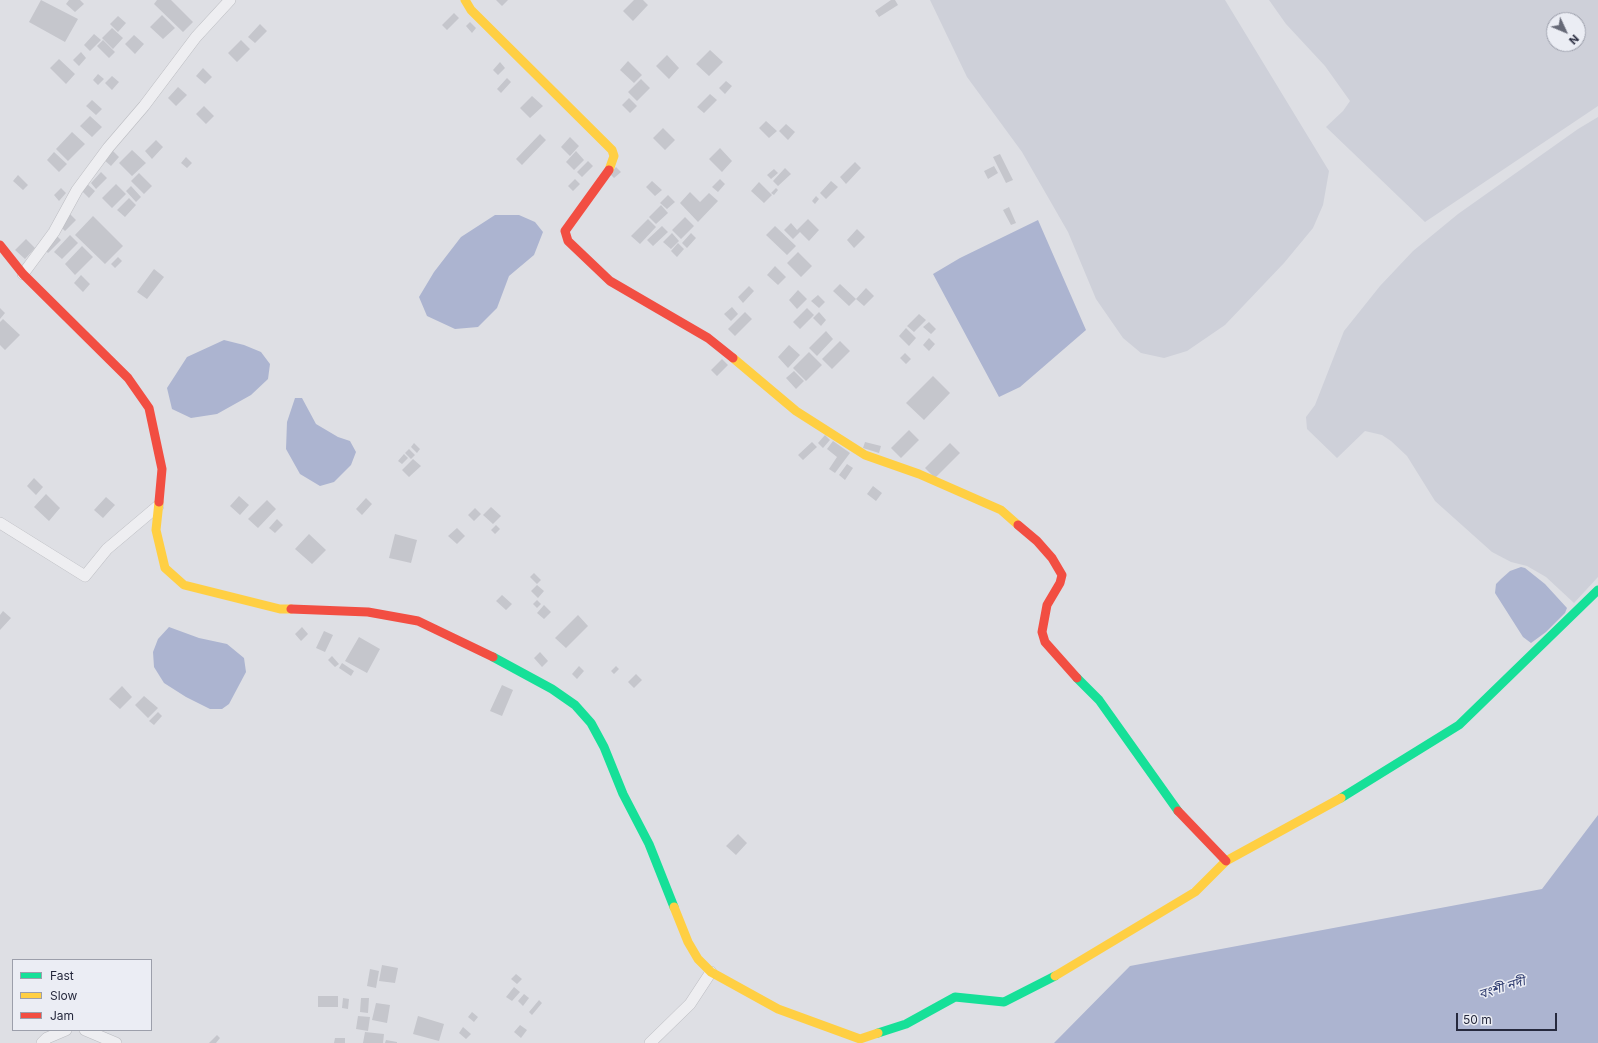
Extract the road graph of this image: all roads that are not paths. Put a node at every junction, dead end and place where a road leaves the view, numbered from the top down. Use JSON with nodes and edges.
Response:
{"nodes":[{"id":1,"x":230,"y":0,"type":"edge"},
{"id":2,"x":465,"y":0,"type":"edge"},
{"id":3,"x":0,"y":245,"type":"edge"},
{"id":4,"x":23,"y":274,"type":"junction"},
{"id":5,"x":158,"y":506,"type":"junction"},
{"id":6,"x":0,"y":522,"type":"edge"},
{"id":7,"x":1598,"y":590,"type":"edge"},
{"id":8,"x":1226,"y":861,"type":"junction"},
{"id":9,"x":711,"y":972,"type":"junction"},
{"id":10,"x":64,"y":1031,"type":"edge"},
{"id":11,"x":87,"y":1031,"type":"edge"},
{"id":12,"x":42,"y":1043,"type":"edge"},
{"id":13,"x":116,"y":1043,"type":"edge"},
{"id":14,"x":650,"y":1043,"type":"edge"}],
"edges":[{"from":1,"to":4,"type":"street"},
{"from":2,"to":8,"type":"street"},
{"from":3,"to":4,"type":"street"},
{"from":4,"to":5,"type":"street"},
{"from":5,"to":6,"type":"street"},
{"from":5,"to":9,"type":"street"},
{"from":7,"to":8,"type":"street"},
{"from":8,"to":9,"type":"street"},
{"from":9,"to":14,"type":"street"},
{"from":10,"to":12,"type":"street"},
{"from":11,"to":13,"type":"street"}]}
